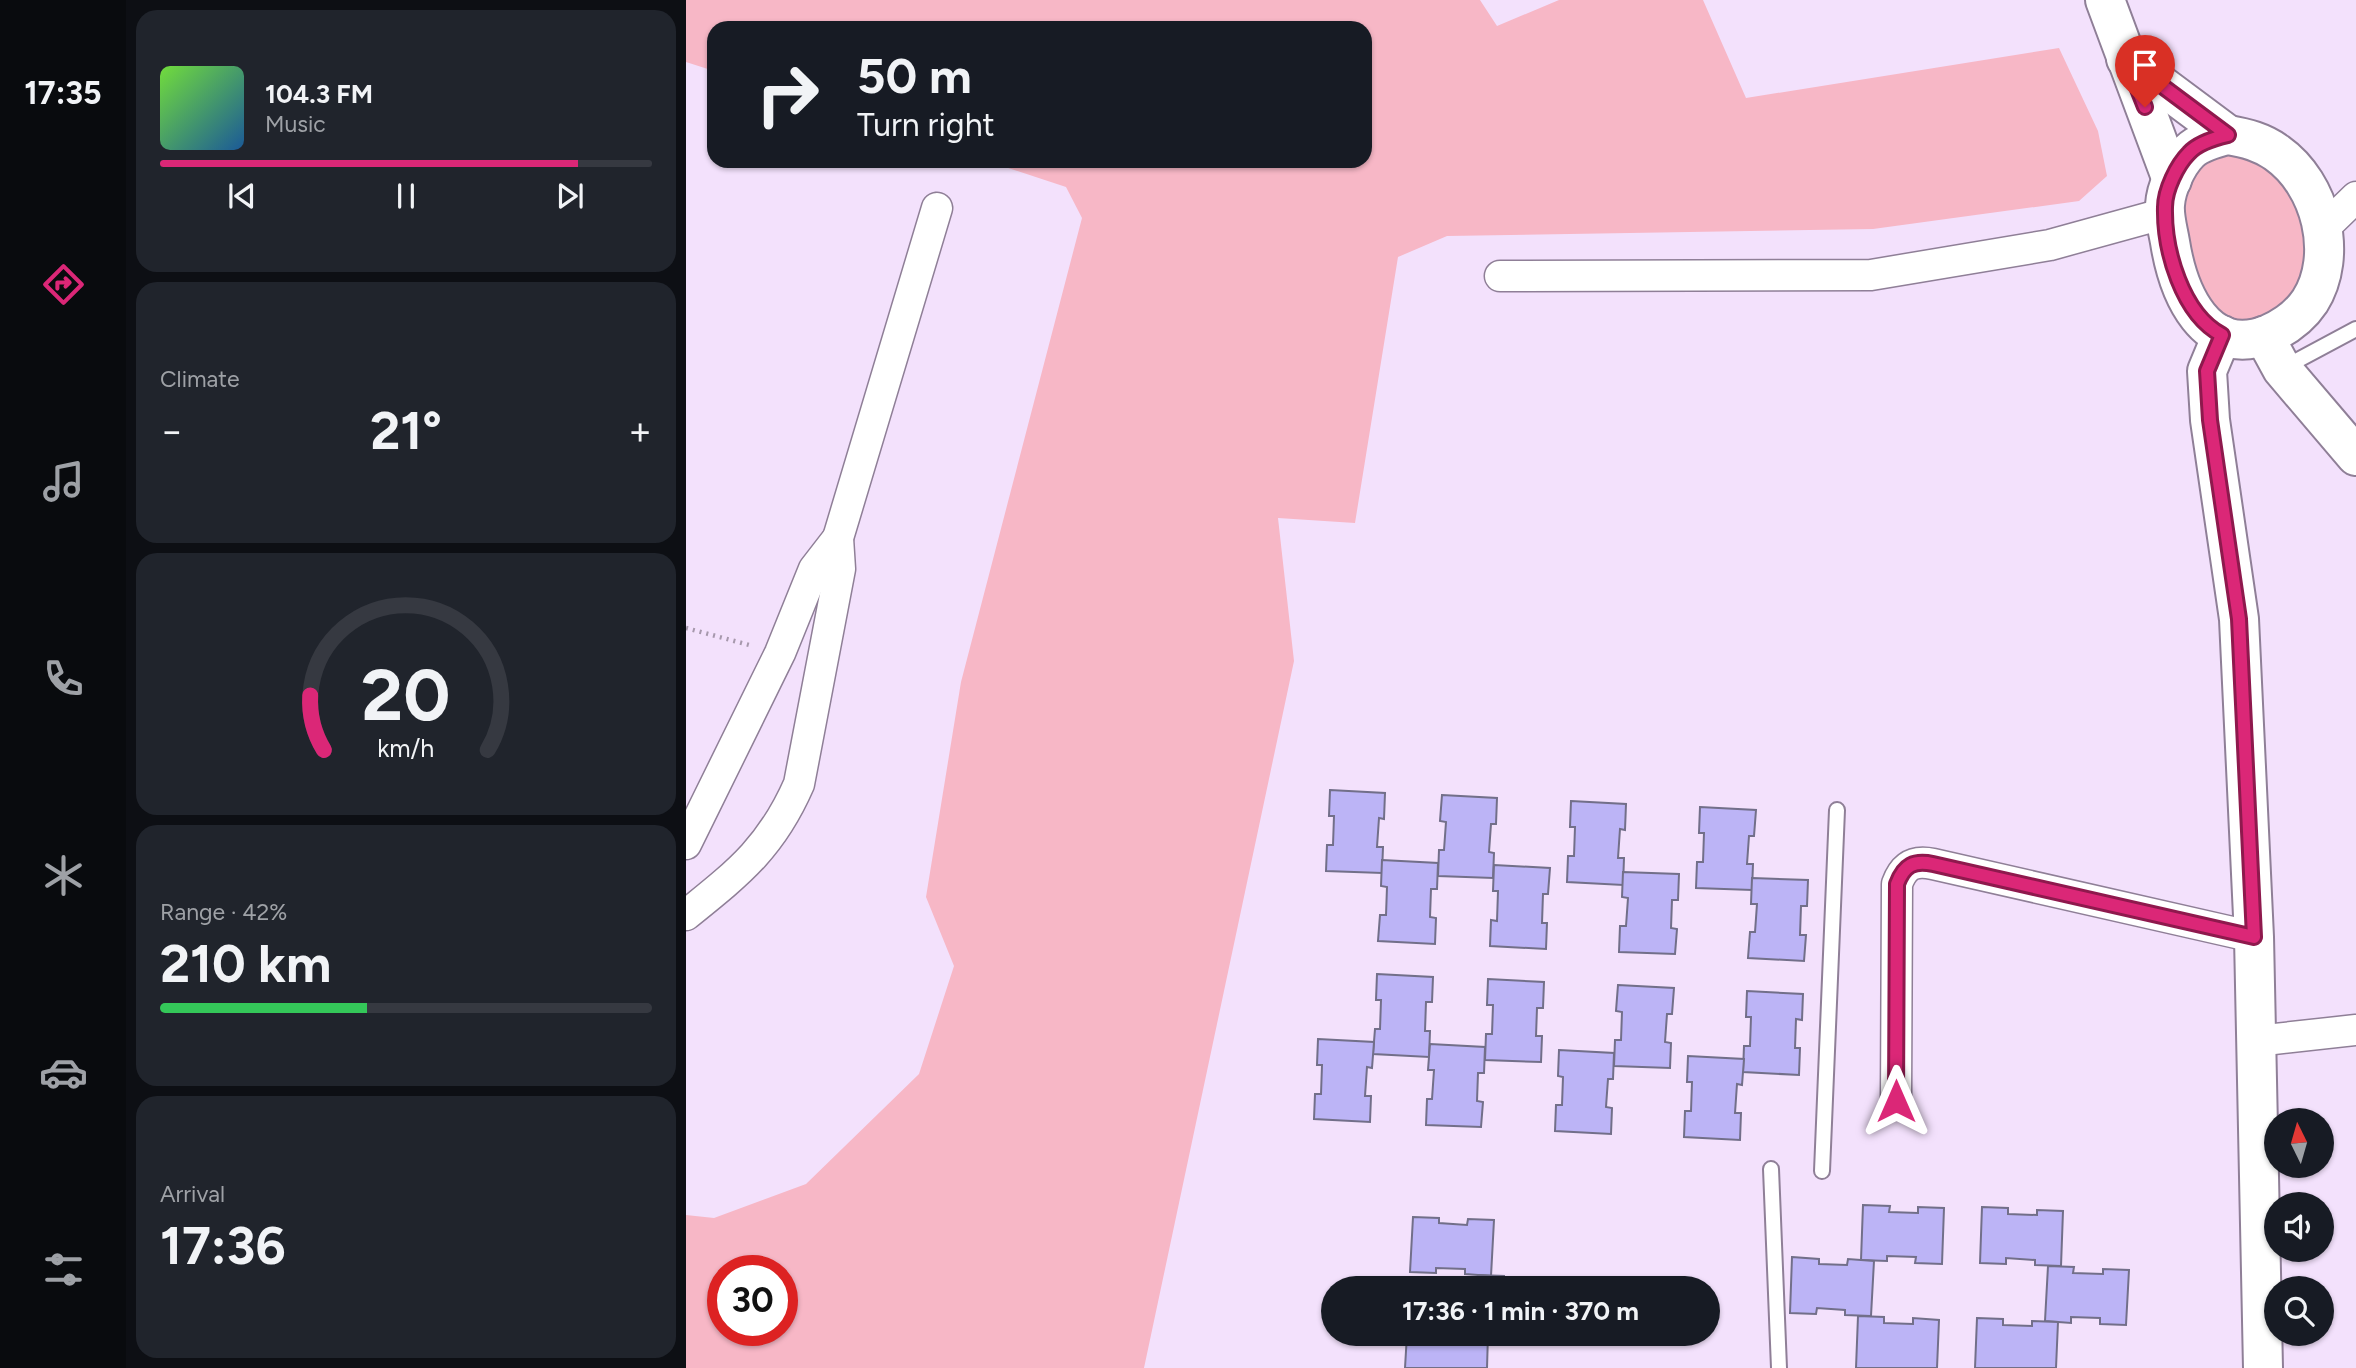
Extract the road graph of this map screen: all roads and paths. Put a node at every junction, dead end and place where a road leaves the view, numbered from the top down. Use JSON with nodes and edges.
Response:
{"nodes":[{"id":1,"x":2105,"y":0,"type":"edge"},
{"id":2,"x":2126,"y":59,"type":"junction"},
{"id":3,"x":2228,"y":135,"type":"junction"},
{"id":4,"x":2169,"y":197,"type":"junction"},
{"id":5,"x":2356,"y":197,"type":"edge"},
{"id":6,"x":937,"y":208,"type":"dead end"},
{"id":7,"x":2322,"y":230,"type":"junction"},
{"id":8,"x":1500,"y":276,"type":"dead end"},
{"id":9,"x":2356,"y":329,"type":"edge"},
{"id":10,"x":2222,"y":335,"type":"junction"},
{"id":11,"x":2264,"y":336,"type":"junction"},
{"id":12,"x":2282,"y":369,"type":"junction"},
{"id":13,"x":2356,"y":456,"type":"edge"},
{"id":14,"x":838,"y":538,"type":"junction"},
{"id":15,"x":686,"y":628,"type":"edge"},
{"id":16,"x":780,"y":653,"type":"junction"},
{"id":17,"x":1837,"y":810,"type":"dead end"},
{"id":18,"x":686,"y":844,"type":"edge"},
{"id":19,"x":686,"y":915,"type":"edge"},
{"id":20,"x":2254,"y":937,"type":"junction"},
{"id":21,"x":2356,"y":1030,"type":"edge"},
{"id":22,"x":2256,"y":1041,"type":"junction"},
{"id":23,"x":1896,"y":1101,"type":"dead end"},
{"id":24,"x":1771,"y":1169,"type":"dead end"},
{"id":25,"x":1822,"y":1171,"type":"dead end"},
{"id":26,"x":1779,"y":1368,"type":"edge"},
{"id":27,"x":2263,"y":1368,"type":"edge"}],
"edges":[{"from":1,"to":2,"type":"main road"},
{"from":2,"to":3,"type":"main road"},
{"from":2,"to":4,"type":"main road"},
{"from":3,"to":4,"type":"main road"},
{"from":3,"to":7,"type":"main road"},
{"from":4,"to":8,"type":"street"},
{"from":4,"to":10,"type":"main road"},
{"from":5,"to":7,"type":"street"},
{"from":6,"to":14,"type":"street"},
{"from":7,"to":11,"type":"main road"},
{"from":9,"to":12,"type":"lane"},
{"from":10,"to":11,"type":"main road"},
{"from":10,"to":20,"type":"main road"},
{"from":11,"to":12,"type":"main road"},
{"from":12,"to":13,"type":"main road"},
{"from":14,"to":16,"type":"street"},
{"from":14,"to":19,"type":"street"},
{"from":15,"to":16,"type":"path"},
{"from":16,"to":18,"type":"street"},
{"from":17,"to":25,"type":"lane"},
{"from":20,"to":22,"type":"main road"},
{"from":20,"to":23,"type":"street"},
{"from":21,"to":22,"type":"street"},
{"from":22,"to":27,"type":"main road"},
{"from":24,"to":26,"type":"lane"}]}
